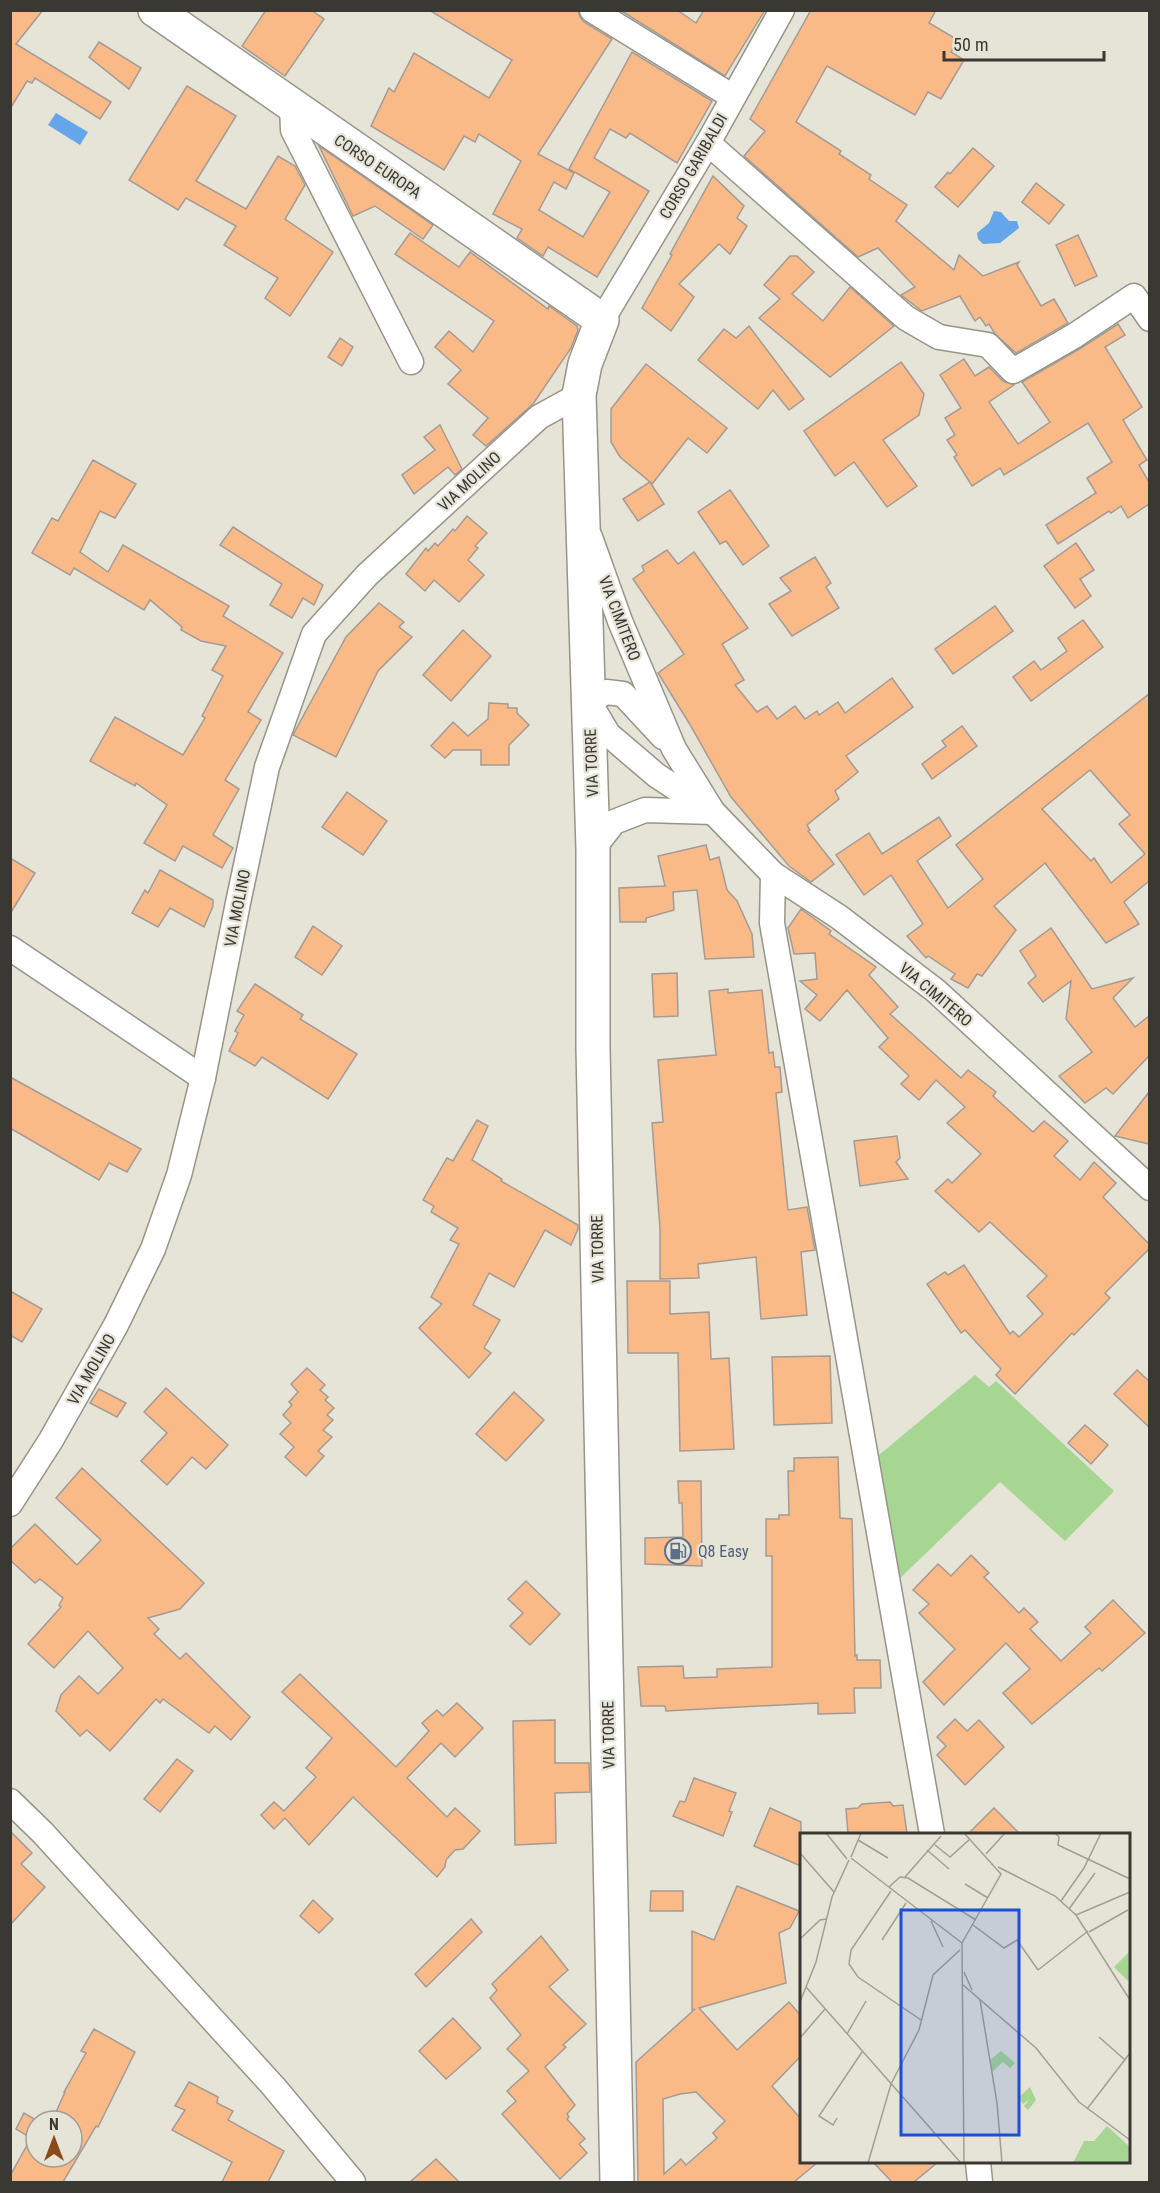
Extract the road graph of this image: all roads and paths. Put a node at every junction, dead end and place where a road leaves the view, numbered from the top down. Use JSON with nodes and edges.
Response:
{"nodes":[{"id":1,"x":155,"y":10,"type":"edge"},
{"id":2,"x":592,"y":10,"type":"edge"},
{"id":3,"x":782,"y":10,"type":"edge"},
{"id":4,"x":733,"y":97,"type":"junction"},
{"id":5,"x":292,"y":107,"type":"junction"},
{"id":6,"x":708,"y":143,"type":"junction"},
{"id":7,"x":1149,"y":319,"type":"edge"},
{"id":8,"x":602,"y":320,"type":"junction"},
{"id":9,"x":411,"y":362,"type":"dead end"},
{"id":10,"x":579,"y":395,"type":"junction"},
{"id":11,"x":584,"y":519,"type":"junction"},
{"id":12,"x":589,"y":702,"type":"junction"},
{"id":13,"x":674,"y":749,"type":"junction"},
{"id":14,"x":714,"y":812,"type":"junction"},
{"id":15,"x":593,"y":849,"type":"junction"},
{"id":16,"x":773,"y":874,"type":"junction"},
{"id":17,"x":10,"y":948,"type":"edge"},
{"id":18,"x":203,"y":1078,"type":"junction"},
{"id":19,"x":1149,"y":1188,"type":"edge"},
{"id":20,"x":10,"y":1504,"type":"edge"},
{"id":21,"x":10,"y":1801,"type":"edge"},
{"id":22,"x":932,"y":1833,"type":"edge"},
{"id":23,"x":978,"y":2163,"type":"edge"},
{"id":24,"x":353,"y":2182,"type":"edge"},
{"id":25,"x":618,"y":2182,"type":"edge"},
{"id":26,"x":980,"y":2182,"type":"edge"}],
"edges":[{"from":1,"to":5,"type":"main road","name":"CORSO EUROPA"},
{"from":2,"to":4,"type":"street"},
{"from":3,"to":4,"type":"street","name":"CORSO GARIBALDI"},
{"from":4,"to":6,"type":"street","name":"CORSO GARIBALDI"},
{"from":5,"to":8,"type":"main road","name":"CORSO EUROPA"},
{"from":5,"to":9,"type":"street"},
{"from":6,"to":7,"type":"street"},
{"from":6,"to":8,"type":"street","name":"CORSO GARIBALDI"},
{"from":8,"to":10,"type":"main road","name":"VIA TORRE"},
{"from":10,"to":11,"type":"main road","name":"VIA TORRE"},
{"from":10,"to":18,"type":"street","name":"VIA MOLINO"},
{"from":11,"to":12,"type":"main road","name":"VIA TORRE"},
{"from":11,"to":13,"type":"street","name":"VIA CIMITERO"},
{"from":12,"to":13,"type":"street","name":"VIA CIMITERO"},
{"from":12,"to":14,"type":"street","name":"VIA CIMITERO"},
{"from":12,"to":15,"type":"main road","name":"VIA TORRE"},
{"from":13,"to":14,"type":"street","name":"VIA CIMITERO"},
{"from":14,"to":15,"type":"street"},
{"from":14,"to":16,"type":"street","name":"VIA CIMITERO"},
{"from":15,"to":25,"type":"main road","name":"VIA TORRE"},
{"from":16,"to":19,"type":"street","name":"VIA CIMITERO"},
{"from":16,"to":22,"type":"street"},
{"from":17,"to":18,"type":"street"},
{"from":18,"to":20,"type":"street","name":"VIA MOLINO"},
{"from":21,"to":24,"type":"street"},
{"from":23,"to":26,"type":"street"}]}
